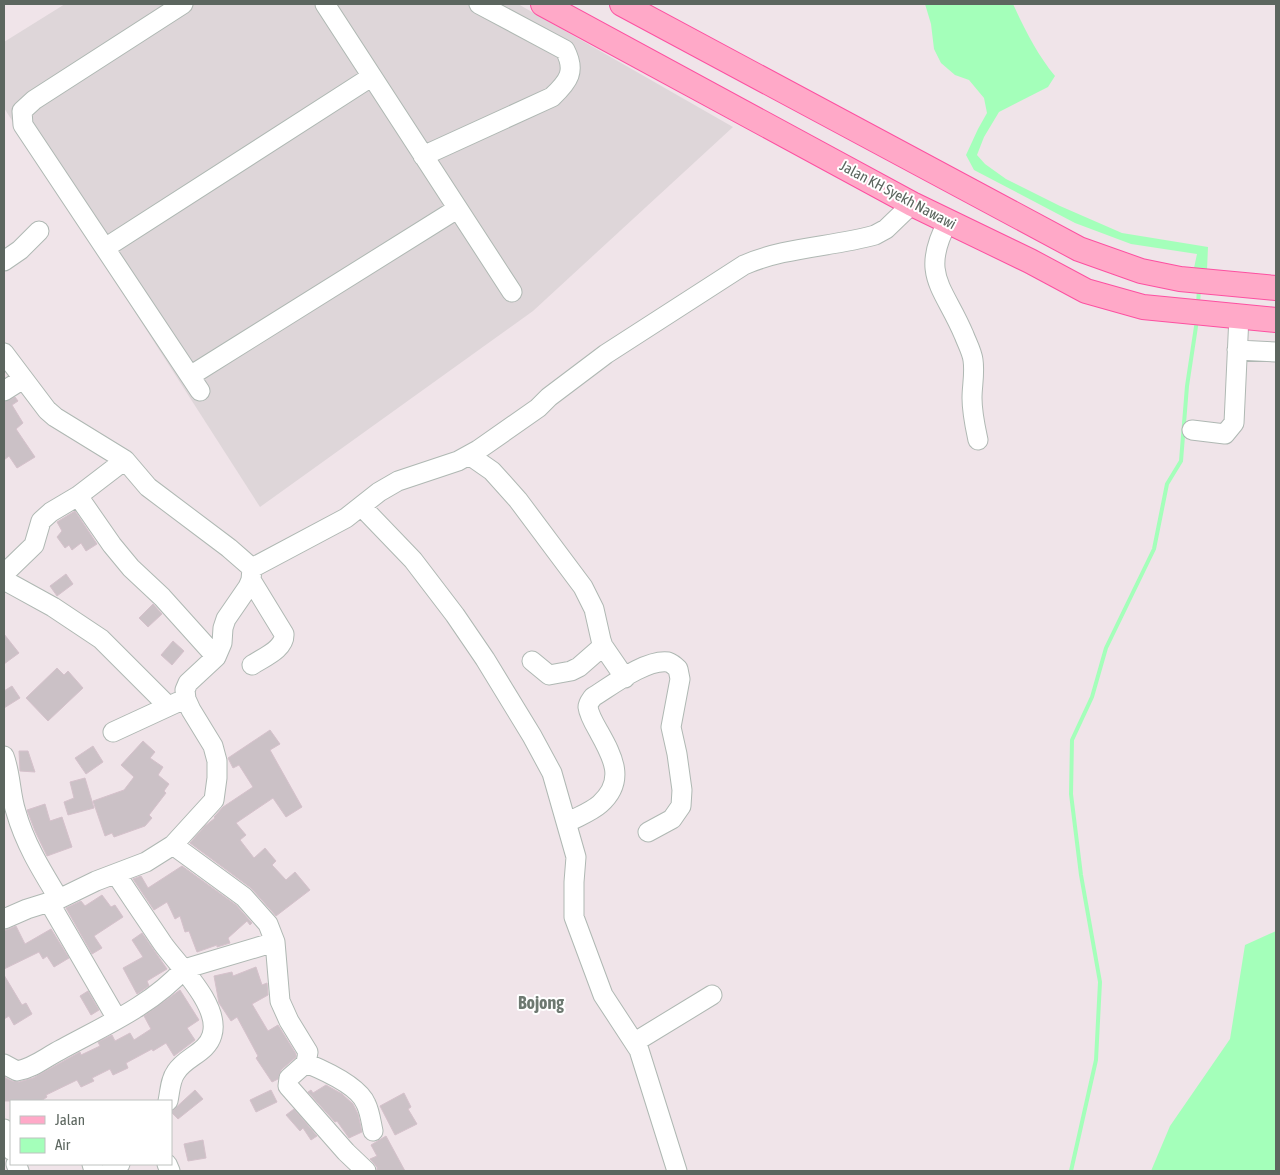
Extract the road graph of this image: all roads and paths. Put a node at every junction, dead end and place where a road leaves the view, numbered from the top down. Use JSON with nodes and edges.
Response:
{"nodes":[{"id":1,"x":183,"y":4,"type":"edge"},
{"id":2,"x":325,"y":4,"type":"edge"},
{"id":3,"x":478,"y":4,"type":"edge"},
{"id":4,"x":543,"y":4,"type":"edge"},
{"id":5,"x":622,"y":4,"type":"edge"},
{"id":6,"x":371,"y":77,"type":"junction"},
{"id":7,"x":423,"y":156,"type":"junction"},
{"id":8,"x":912,"y":204,"type":"junction"},
{"id":9,"x":457,"y":208,"type":"junction"},
{"id":10,"x":948,"y":221,"type":"junction"},
{"id":11,"x":39,"y":231,"type":"dead end"},
{"id":12,"x":105,"y":248,"type":"junction"},
{"id":13,"x":4,"y":261,"type":"edge"},
{"id":14,"x":1276,"y":288,"type":"edge"},
{"id":15,"x":512,"y":292,"type":"dead end"},
{"id":16,"x":1239,"y":316,"type":"junction"},
{"id":17,"x":1276,"y":320,"type":"edge"},
{"id":18,"x":1237,"y":350,"type":"junction"},
{"id":19,"x":1276,"y":352,"type":"edge"},
{"id":20,"x":4,"y":353,"type":"edge"},
{"id":21,"x":23,"y":378,"type":"junction"},
{"id":22,"x":4,"y":391,"type":"edge"},
{"id":23,"x":1192,"y":430,"type":"dead end"},
{"id":24,"x":978,"y":440,"type":"dead end"},
{"id":25,"x":469,"y":455,"type":"junction"},
{"id":26,"x":125,"y":460,"type":"junction"},
{"id":27,"x":78,"y":496,"type":"junction"},
{"id":28,"x":362,"y":507,"type":"junction"},
{"id":29,"x":4,"y":574,"type":"edge"},
{"id":30,"x":252,"y":574,"type":"junction"},
{"id":31,"x":4,"y":580,"type":"edge"},
{"id":32,"x":604,"y":646,"type":"junction"},
{"id":33,"x":216,"y":657,"type":"junction"},
{"id":34,"x":532,"y":661,"type":"dead end"},
{"id":35,"x":252,"y":665,"type":"dead end"},
{"id":36,"x":579,"y":667,"type":"junction"},
{"id":37,"x":625,"y":678,"type":"junction"},
{"id":38,"x":593,"y":697,"type":"junction"},
{"id":39,"x":186,"y":699,"type":"junction"},
{"id":40,"x":168,"y":706,"type":"junction"},
{"id":41,"x":113,"y":732,"type":"dead end"},
{"id":42,"x":4,"y":756,"type":"edge"},
{"id":43,"x":567,"y":823,"type":"junction"},
{"id":44,"x":648,"y":832,"type":"dead end"},
{"id":45,"x":173,"y":845,"type":"junction"},
{"id":46,"x":116,"y":874,"type":"junction"},
{"id":47,"x":54,"y":901,"type":"junction"},
{"id":48,"x":4,"y":919,"type":"edge"},
{"id":49,"x":274,"y":942,"type":"junction"},
{"id":50,"x":184,"y":969,"type":"junction"},
{"id":51,"x":712,"y":995,"type":"dead end"},
{"id":52,"x":117,"y":1018,"type":"junction"},
{"id":53,"x":635,"y":1042,"type":"junction"},
{"id":54,"x":306,"y":1063,"type":"junction"},
{"id":55,"x":4,"y":1064,"type":"edge"},
{"id":56,"x":168,"y":1100,"type":"edge"},
{"id":57,"x":4,"y":1129,"type":"edge"},
{"id":58,"x":373,"y":1131,"type":"dead end"},
{"id":59,"x":10,"y":1147,"type":"edge"},
{"id":60,"x":357,"y":1168,"type":"edge"},
{"id":61,"x":677,"y":1171,"type":"edge"}],
"edges":[{"from":1,"to":12,"type":"street"},
{"from":2,"to":6,"type":"street"},
{"from":3,"to":7,"type":"street"},
{"from":4,"to":8,"type":"main road","name":"Jalan KH Syekh Nawawi"},
{"from":5,"to":14,"type":"main road"},
{"from":6,"to":7,"type":"street"},
{"from":6,"to":12,"type":"street"},
{"from":7,"to":9,"type":"street"},
{"from":8,"to":10,"type":"main road","name":"Jalan KH Syekh Nawawi"},
{"from":8,"to":25,"type":"street"},
{"from":9,"to":12,"type":"street"},
{"from":9,"to":15,"type":"street"},
{"from":10,"to":16,"type":"main road","name":"Jalan KH Syekh Nawawi"},
{"from":10,"to":24,"type":"street"},
{"from":11,"to":13,"type":"street"},
{"from":16,"to":17,"type":"main road","name":"Jalan KH Syekh Nawawi"},
{"from":16,"to":18,"type":"street"},
{"from":18,"to":19,"type":"street"},
{"from":18,"to":23,"type":"street"},
{"from":20,"to":21,"type":"street"},
{"from":21,"to":22,"type":"street"},
{"from":21,"to":26,"type":"street"},
{"from":25,"to":28,"type":"street"},
{"from":25,"to":32,"type":"street"},
{"from":26,"to":27,"type":"street"},
{"from":26,"to":30,"type":"street"},
{"from":27,"to":29,"type":"street"},
{"from":27,"to":33,"type":"street"},
{"from":28,"to":30,"type":"street"},
{"from":28,"to":43,"type":"street"},
{"from":30,"to":33,"type":"street"},
{"from":30,"to":35,"type":"street"},
{"from":31,"to":40,"type":"street"},
{"from":32,"to":36,"type":"street"},
{"from":32,"to":37,"type":"street"},
{"from":33,"to":39,"type":"street"},
{"from":34,"to":36,"type":"street"},
{"from":36,"to":38,"type":"street"},
{"from":37,"to":38,"type":"street"},
{"from":37,"to":44,"type":"street"},
{"from":38,"to":43,"type":"street"},
{"from":39,"to":40,"type":"street"},
{"from":39,"to":45,"type":"street"},
{"from":40,"to":41,"type":"street"},
{"from":42,"to":47,"type":"street"},
{"from":43,"to":53,"type":"street"},
{"from":45,"to":46,"type":"street"},
{"from":45,"to":49,"type":"street"},
{"from":46,"to":47,"type":"street"},
{"from":46,"to":50,"type":"street"},
{"from":47,"to":48,"type":"street"},
{"from":47,"to":52,"type":"street"},
{"from":49,"to":50,"type":"street"},
{"from":49,"to":54,"type":"street"},
{"from":50,"to":52,"type":"street"},
{"from":50,"to":56,"type":"street"},
{"from":51,"to":53,"type":"street"},
{"from":52,"to":55,"type":"street"},
{"from":53,"to":61,"type":"street"},
{"from":54,"to":58,"type":"street"},
{"from":54,"to":60,"type":"street"},
{"from":57,"to":59,"type":"street"}]}
